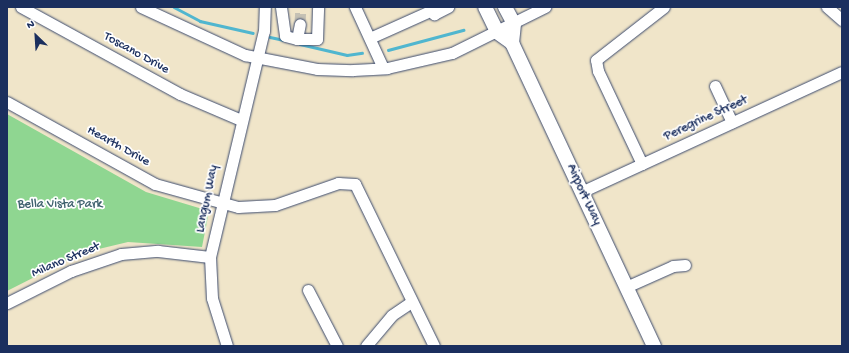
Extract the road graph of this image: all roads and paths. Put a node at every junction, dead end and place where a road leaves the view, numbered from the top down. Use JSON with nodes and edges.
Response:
{"nodes":[{"id":1,"x":21,"y":7,"type":"edge"},
{"id":2,"x":140,"y":7,"type":"edge"},
{"id":3,"x":265,"y":7,"type":"edge"},
{"id":4,"x":281,"y":7,"type":"edge"},
{"id":5,"x":318,"y":7,"type":"edge"},
{"id":6,"x":355,"y":7,"type":"edge"},
{"id":7,"x":448,"y":7,"type":"edge"},
{"id":8,"x":485,"y":7,"type":"edge"},
{"id":9,"x":505,"y":7,"type":"edge"},
{"id":10,"x":545,"y":7,"type":"edge"},
{"id":11,"x":664,"y":7,"type":"edge"},
{"id":12,"x":827,"y":7,"type":"edge"},
{"id":13,"x":431,"y":8,"type":"edge"},
{"id":14,"x":842,"y":20,"type":"edge"},
{"id":15,"x":300,"y":24,"type":"tunnel mouth"},
{"id":16,"x":514,"y":24,"type":"junction"},
{"id":17,"x":497,"y":32,"type":"junction"},
{"id":18,"x":372,"y":37,"type":"junction"},
{"id":19,"x":297,"y":39,"type":"junction"},
{"id":20,"x":512,"y":43,"type":"junction"},
{"id":21,"x":256,"y":58,"type":"junction"},
{"id":22,"x":383,"y":68,"type":"junction"},
{"id":23,"x":842,"y":72,"type":"edge"},
{"id":24,"x":715,"y":86,"type":"dead end"},
{"id":25,"x":7,"y":102,"type":"edge"},
{"id":26,"x":241,"y":120,"type":"junction"},
{"id":27,"x":732,"y":122,"type":"junction"},
{"id":28,"x":642,"y":164,"type":"junction"},
{"id":29,"x":581,"y":192,"type":"junction"},
{"id":30,"x":220,"y":202,"type":"junction"},
{"id":31,"x":210,"y":257,"type":"junction"},
{"id":32,"x":685,"y":265,"type":"dead end"},
{"id":33,"x":626,"y":287,"type":"junction"},
{"id":34,"x":308,"y":290,"type":"dead end"},
{"id":35,"x":411,"y":302,"type":"junction"},
{"id":36,"x":7,"y":303,"type":"edge"},
{"id":37,"x":227,"y":346,"type":"edge"},
{"id":38,"x":337,"y":346,"type":"edge"},
{"id":39,"x":366,"y":346,"type":"edge"},
{"id":40,"x":434,"y":346,"type":"edge"},
{"id":41,"x":654,"y":346,"type":"edge"}],
"edges":[{"from":1,"to":26,"type":"street","name":"Toscano Drive"},
{"from":2,"to":21,"type":"street"},
{"from":3,"to":21,"type":"street","name":"Langum Way"},
{"from":4,"to":19,"type":"street"},
{"from":5,"to":19,"type":"street"},
{"from":6,"to":18,"type":"street"},
{"from":7,"to":13,"type":"street"},
{"from":8,"to":17,"type":"main road","name":"Airport Way"},
{"from":9,"to":16,"type":"main road"},
{"from":10,"to":16,"type":"street"},
{"from":11,"to":28,"type":"street"},
{"from":12,"to":14,"type":"street"},
{"from":13,"to":18,"type":"street"},
{"from":15,"to":19,"type":"street"},
{"from":16,"to":17,"type":"street"},
{"from":16,"to":20,"type":"main road"},
{"from":17,"to":20,"type":"main road","name":"Airport Way"},
{"from":17,"to":22,"type":"street"},
{"from":18,"to":22,"type":"street"},
{"from":20,"to":29,"type":"main road","name":"Airport Way"},
{"from":21,"to":22,"type":"street"},
{"from":21,"to":26,"type":"street","name":"Langum Way"},
{"from":23,"to":27,"type":"street","name":"Peregrine Street"},
{"from":24,"to":27,"type":"street"},
{"from":25,"to":30,"type":"street","name":"Hearth Drive"},
{"from":26,"to":30,"type":"street","name":"Langum Way"},
{"from":27,"to":28,"type":"street","name":"Peregrine Street"},
{"from":28,"to":29,"type":"street","name":"Peregrine Street"},
{"from":29,"to":33,"type":"main road","name":"Airport Way"},
{"from":30,"to":31,"type":"street","name":"Langum Way"},
{"from":30,"to":35,"type":"street","name":"Hearth Drive"},
{"from":31,"to":36,"type":"street","name":"Milano Street"},
{"from":31,"to":37,"type":"street","name":"Langum Way"},
{"from":32,"to":33,"type":"street"},
{"from":33,"to":41,"type":"main road","name":"Airport Way"},
{"from":34,"to":38,"type":"street"},
{"from":35,"to":39,"type":"street"},
{"from":35,"to":40,"type":"street"}]}
